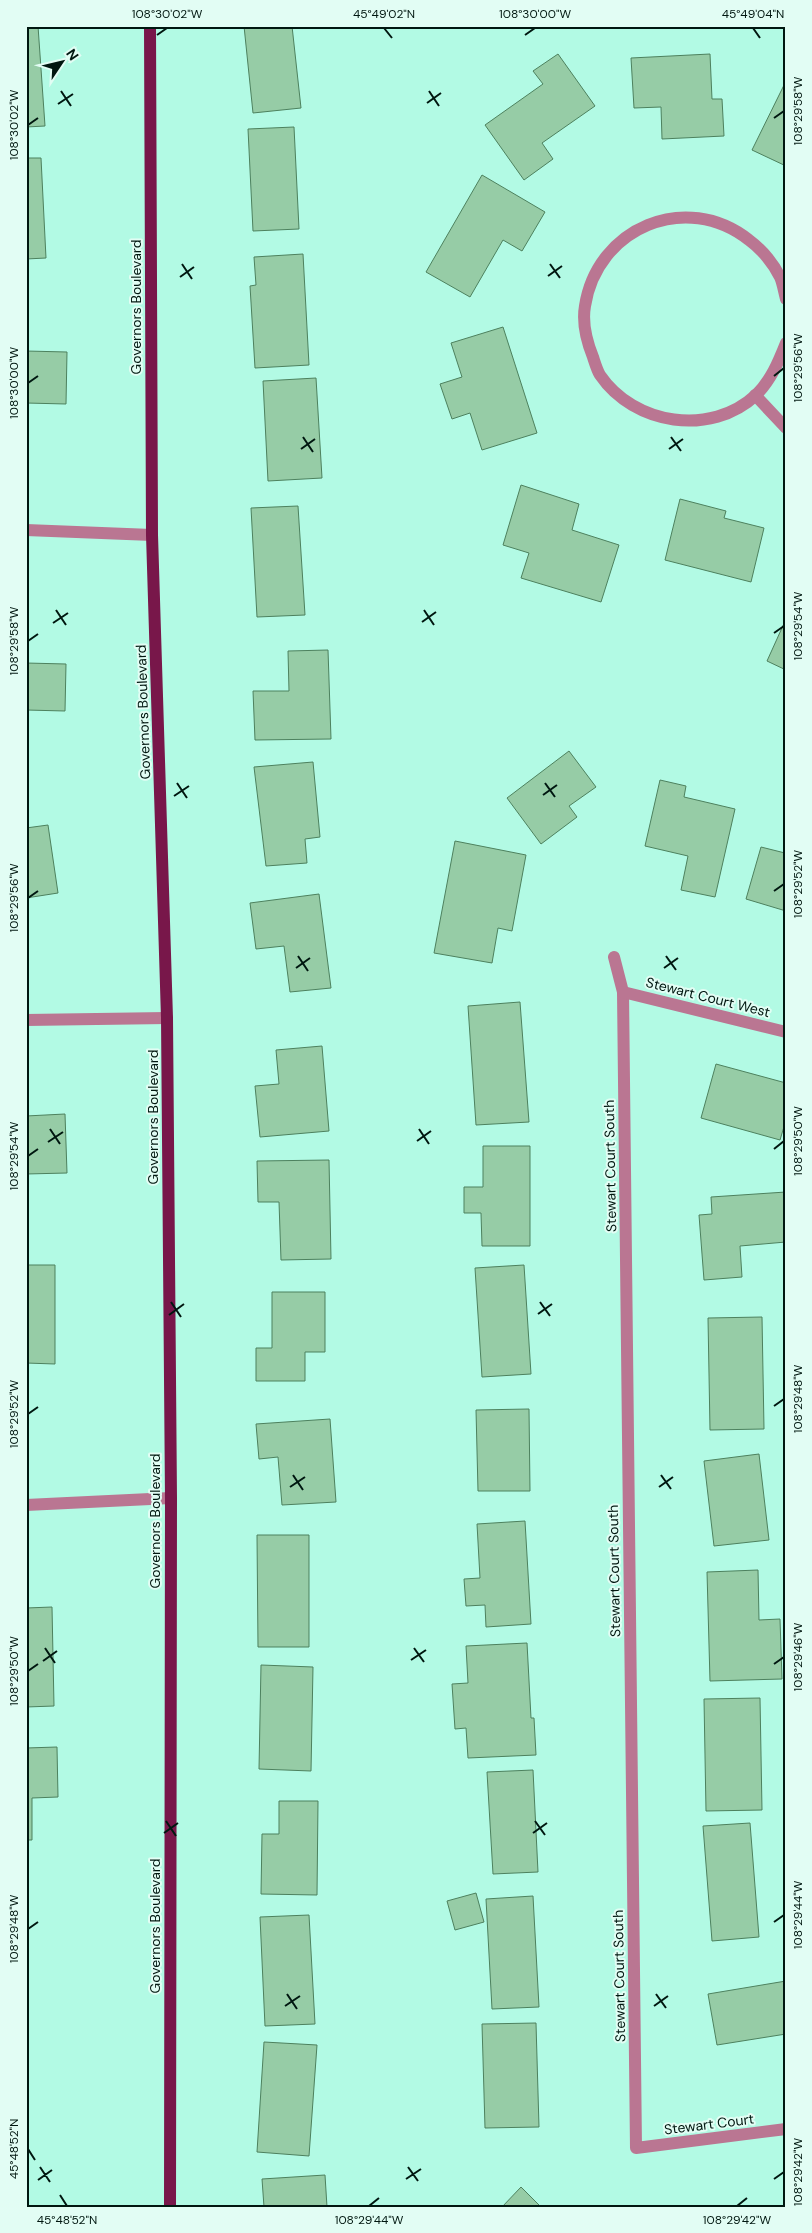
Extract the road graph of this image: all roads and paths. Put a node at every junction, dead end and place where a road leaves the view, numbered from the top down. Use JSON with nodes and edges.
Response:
{"nodes":[{"id":1,"x":150,"y":26,"type":"edge"},
{"id":2,"x":786,"y":299,"type":"edge"},
{"id":3,"x":786,"y":343,"type":"edge"},
{"id":4,"x":755,"y":395,"type":"junction"},
{"id":5,"x":786,"y":428,"type":"edge"},
{"id":6,"x":26,"y":530,"type":"edge"},
{"id":7,"x":152,"y":535,"type":"junction"},
{"id":8,"x":614,"y":957,"type":"dead end"},
{"id":9,"x":623,"y":992,"type":"junction"},
{"id":10,"x":167,"y":1018,"type":"junction"},
{"id":11,"x":26,"y":1020,"type":"edge"},
{"id":12,"x":786,"y":1032,"type":"edge"},
{"id":13,"x":171,"y":1498,"type":"junction"},
{"id":14,"x":26,"y":1505,"type":"edge"},
{"id":15,"x":786,"y":2129,"type":"edge"},
{"id":16,"x":636,"y":2148,"type":"joint"},
{"id":17,"x":170,"y":2207,"type":"edge"}],
"edges":[{"from":1,"to":7,"type":"main road","name":"Governors Boulevard"},
{"from":2,"to":4,"type":"street"},
{"from":3,"to":4,"type":"street"},
{"from":4,"to":5,"type":"street"},
{"from":6,"to":7,"type":"street"},
{"from":7,"to":10,"type":"main road","name":"Governors Boulevard"},
{"from":8,"to":9,"type":"street","name":"Stewart Court South"},
{"from":9,"to":12,"type":"street","name":"Stewart Court West"},
{"from":9,"to":16,"type":"street","name":"Stewart Court South"},
{"from":10,"to":11,"type":"street"},
{"from":10,"to":13,"type":"main road","name":"Governors Boulevard"},
{"from":13,"to":14,"type":"street"},
{"from":13,"to":17,"type":"main road","name":"Governors Boulevard"},
{"from":15,"to":16,"type":"street","name":"Stewart Court"}]}
